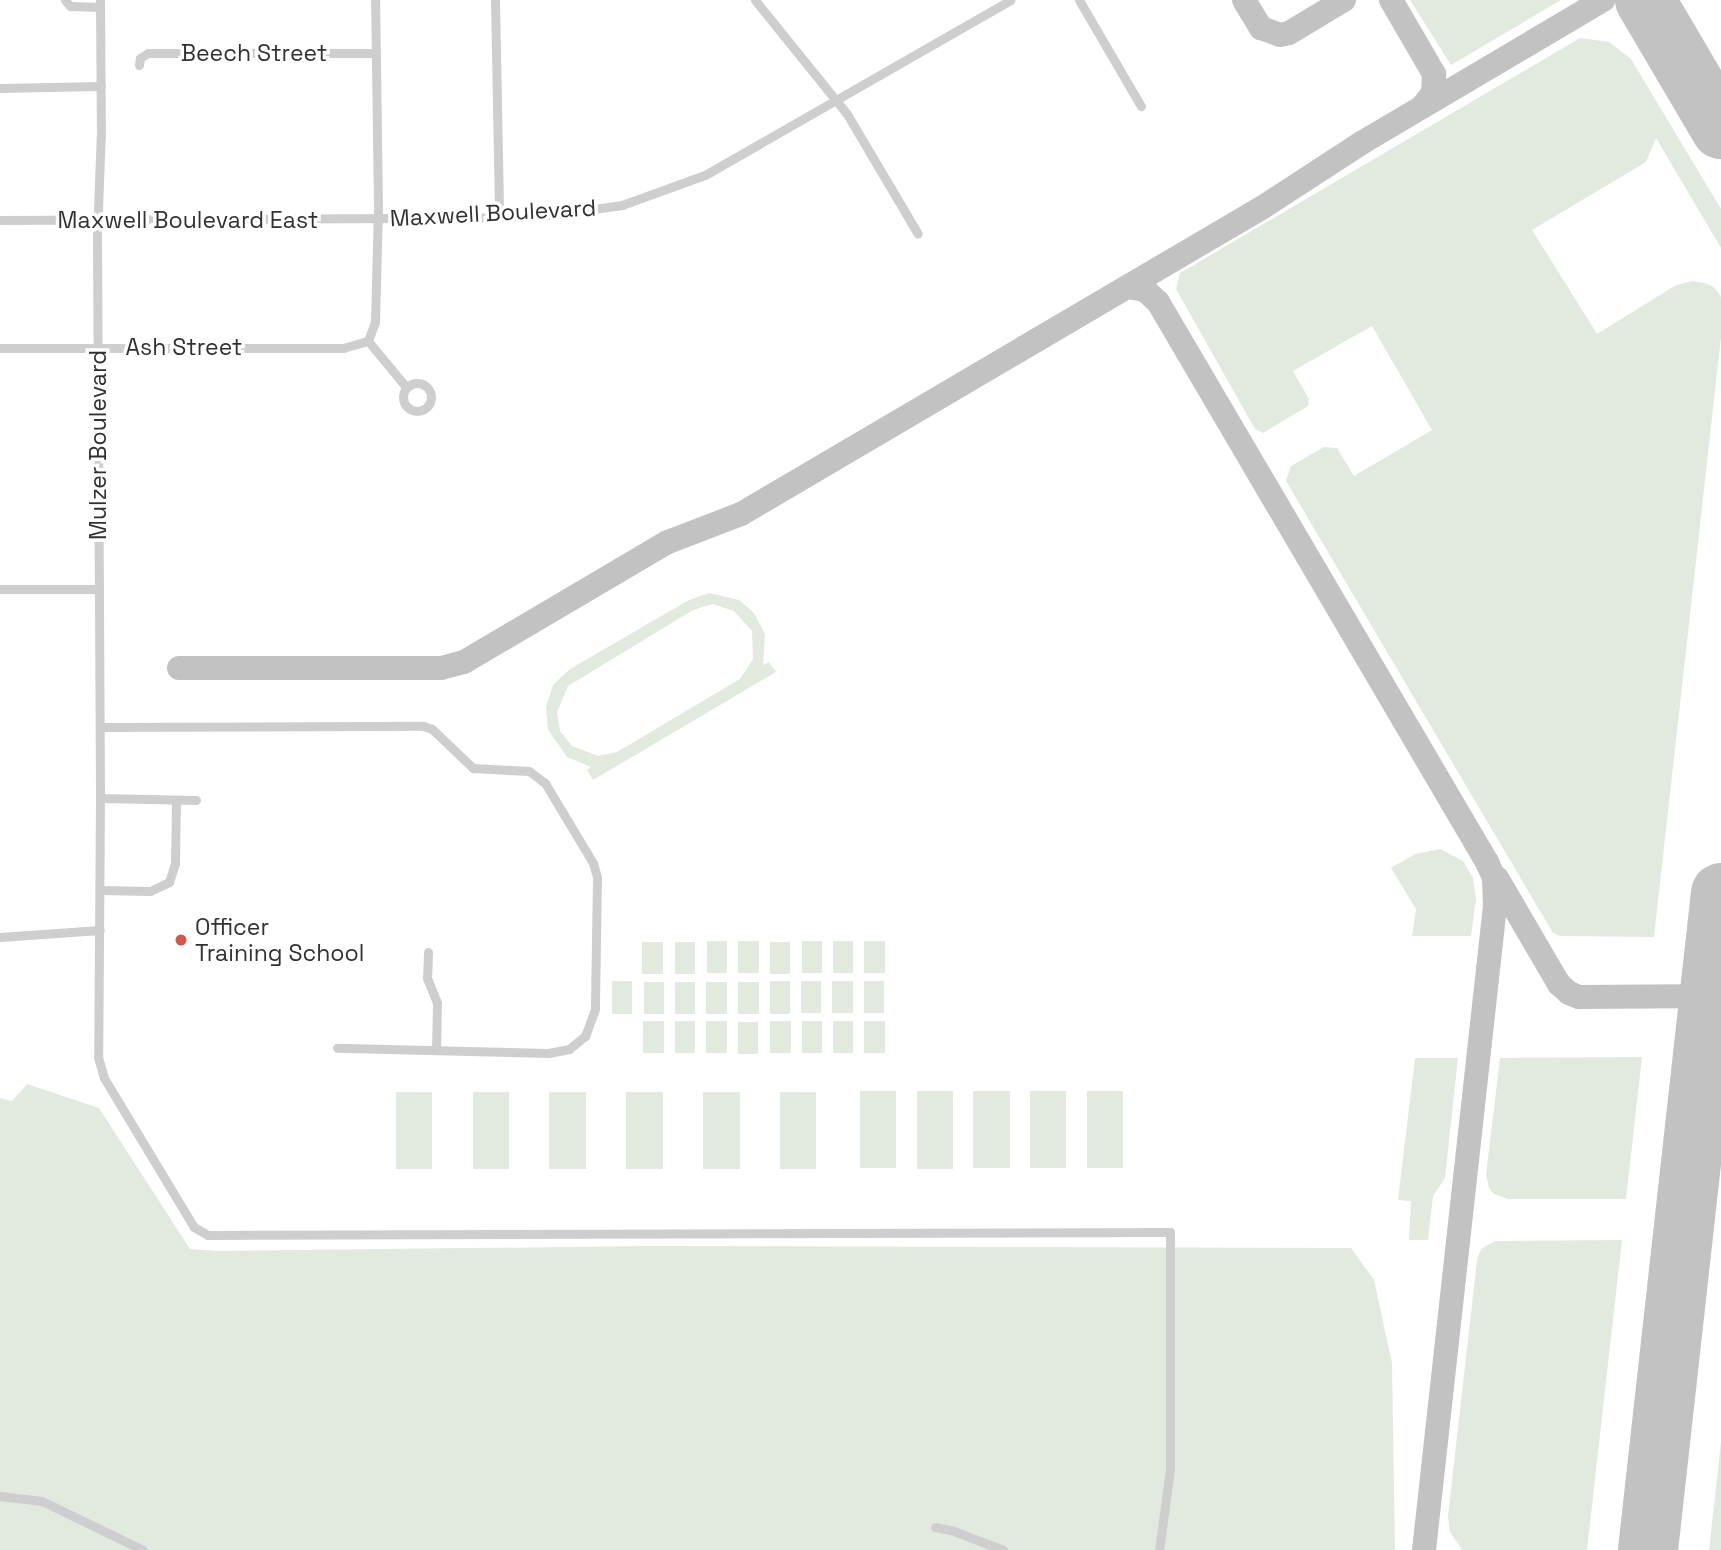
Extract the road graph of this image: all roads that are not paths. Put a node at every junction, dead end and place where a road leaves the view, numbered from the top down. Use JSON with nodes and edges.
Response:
{"nodes":[{"id":1,"x":65,"y":0,"type":"edge"},
{"id":2,"x":375,"y":0,"type":"edge"},
{"id":3,"x":495,"y":0,"type":"edge"},
{"id":4,"x":755,"y":0,"type":"edge"},
{"id":5,"x":1010,"y":0,"type":"edge"},
{"id":6,"x":1079,"y":0,"type":"edge"},
{"id":7,"x":100,"y":4,"type":"edge"},
{"id":8,"x":375,"y":53,"type":"junction"},
{"id":9,"x":139,"y":65,"type":"dead end"},
{"id":10,"x":101,"y":86,"type":"junction"},
{"id":11,"x":0,"y":88,"type":"edge"},
{"id":12,"x":836,"y":100,"type":"junction"},
{"id":13,"x":1141,"y":106,"type":"dead end"},
{"id":14,"x":499,"y":217,"type":"junction"},
{"id":15,"x":376,"y":219,"type":"junction"},
{"id":16,"x":0,"y":220,"type":"edge"},
{"id":17,"x":99,"y":220,"type":"junction"},
{"id":18,"x":918,"y":234,"type":"dead end"},
{"id":19,"x":368,"y":341,"type":"junction"},
{"id":20,"x":97,"y":347,"type":"junction"},
{"id":21,"x":0,"y":348,"type":"edge"},
{"id":22,"x":406,"y":387,"type":"dead end"},
{"id":23,"x":0,"y":589,"type":"edge"},
{"id":24,"x":99,"y":589,"type":"junction"},
{"id":25,"x":100,"y":727,"type":"junction"},
{"id":26,"x":100,"y":798,"type":"junction"},
{"id":27,"x":176,"y":800,"type":"junction"},
{"id":28,"x":196,"y":800,"type":"dead end"},
{"id":29,"x":100,"y":890,"type":"junction"},
{"id":30,"x":100,"y":930,"type":"junction"},
{"id":31,"x":0,"y":937,"type":"edge"},
{"id":32,"x":428,"y":952,"type":"dead end"},
{"id":33,"x":337,"y":1048,"type":"dead end"},
{"id":34,"x":436,"y":1050,"type":"junction"},
{"id":35,"x":0,"y":1496,"type":"edge"},
{"id":36,"x":935,"y":1527,"type":"dead end"},
{"id":37,"x":143,"y":1550,"type":"edge"},
{"id":38,"x":1003,"y":1550,"type":"edge"},
{"id":39,"x":1159,"y":1550,"type":"edge"}],
"edges":[{"from":1,"to":7,"type":"street"},
{"from":2,"to":8,"type":"street"},
{"from":3,"to":14,"type":"street"},
{"from":4,"to":12,"type":"street"},
{"from":5,"to":12,"type":"street","name":"Maxwell Boulevard"},
{"from":6,"to":13,"type":"street"},
{"from":7,"to":10,"type":"street","name":"Mulzer Boulevard"},
{"from":8,"to":9,"type":"street","name":"Beech Street"},
{"from":8,"to":15,"type":"street"},
{"from":10,"to":11,"type":"street"},
{"from":10,"to":17,"type":"street","name":"Mulzer Boulevard"},
{"from":12,"to":14,"type":"street","name":"Maxwell Boulevard"},
{"from":12,"to":18,"type":"street"},
{"from":14,"to":15,"type":"street","name":"Maxwell Boulevard"},
{"from":15,"to":17,"type":"street","name":"Maxwell Boulevard East"},
{"from":15,"to":19,"type":"street"},
{"from":16,"to":17,"type":"street","name":"Maxwell Boulevard East"},
{"from":17,"to":20,"type":"street","name":"Mulzer Boulevard"},
{"from":19,"to":20,"type":"street","name":"Ash Street"},
{"from":19,"to":22,"type":"street"},
{"from":20,"to":21,"type":"street","name":"Ash Street"},
{"from":20,"to":24,"type":"street","name":"Mulzer Boulevard"},
{"from":23,"to":24,"type":"street"},
{"from":24,"to":25,"type":"street","name":"Mulzer Boulevard"},
{"from":25,"to":26,"type":"street","name":"Mulzer Boulevard"},
{"from":25,"to":34,"type":"street"},
{"from":26,"to":27,"type":"street"},
{"from":26,"to":29,"type":"street","name":"Mulzer Boulevard"},
{"from":27,"to":28,"type":"street"},
{"from":27,"to":29,"type":"street"},
{"from":29,"to":30,"type":"street","name":"Mulzer Boulevard"},
{"from":30,"to":31,"type":"street"},
{"from":30,"to":39,"type":"street","name":"Mulzer Boulevard"},
{"from":32,"to":34,"type":"street"},
{"from":33,"to":34,"type":"street"},
{"from":35,"to":37,"type":"street"},
{"from":36,"to":38,"type":"street"}]}
